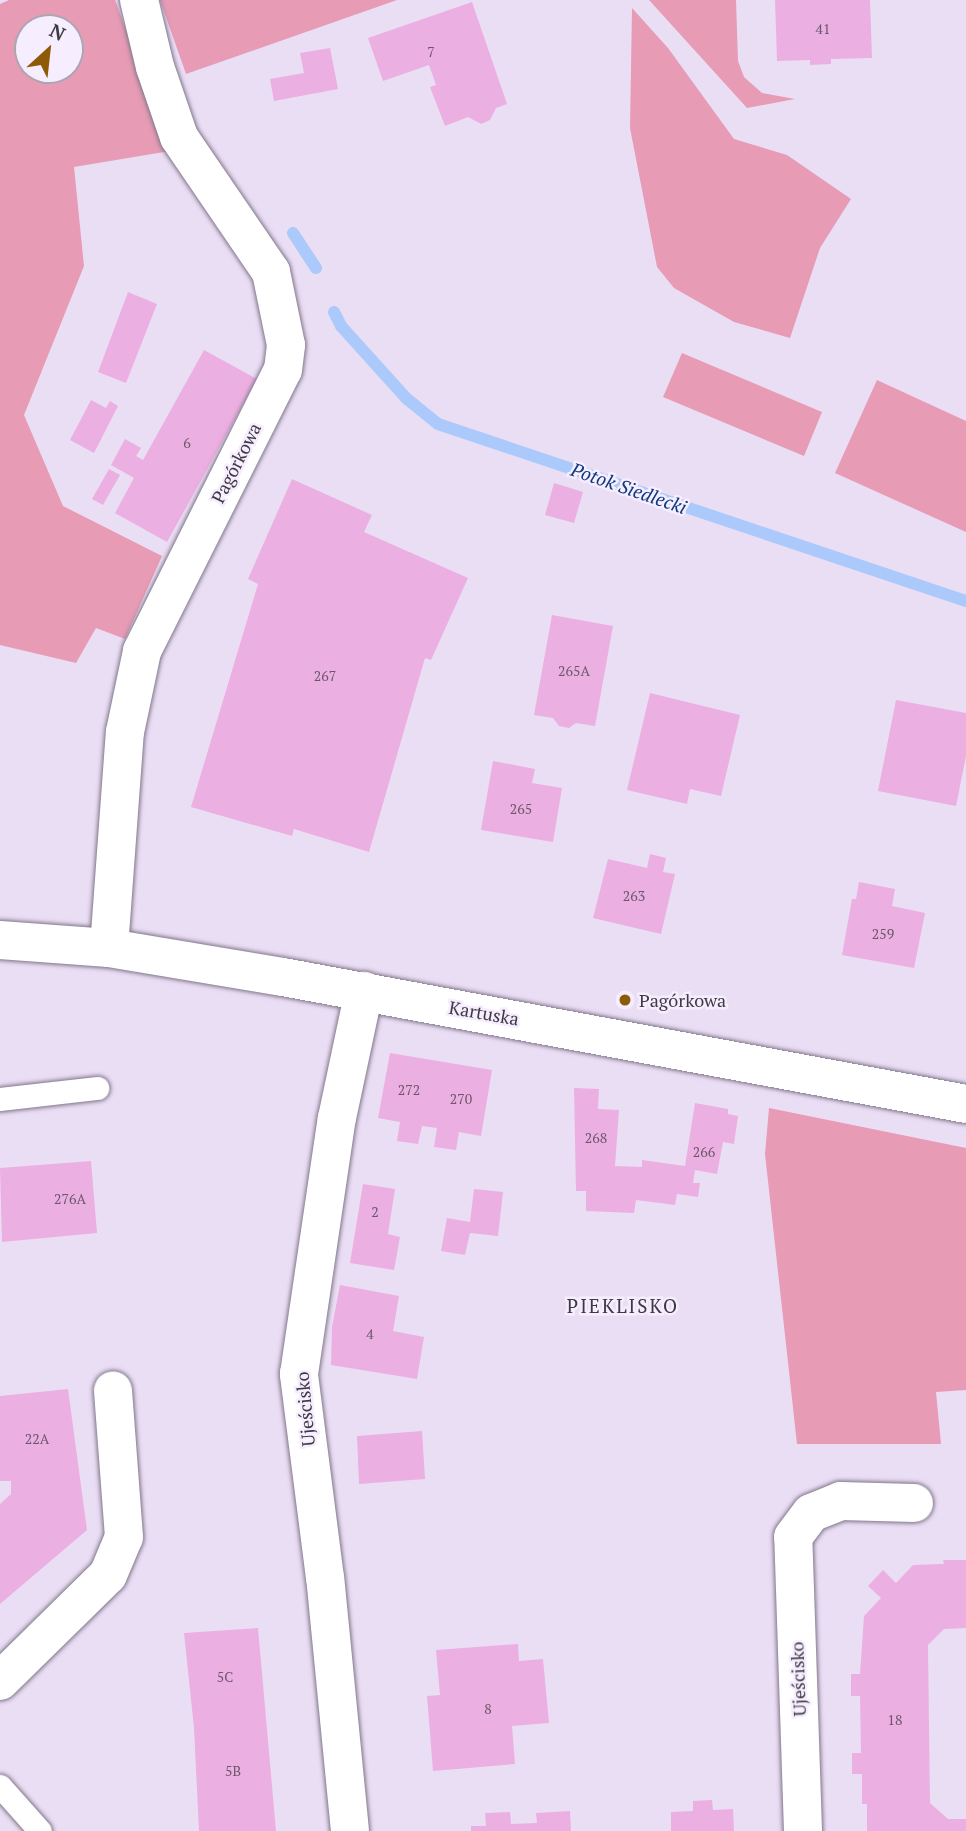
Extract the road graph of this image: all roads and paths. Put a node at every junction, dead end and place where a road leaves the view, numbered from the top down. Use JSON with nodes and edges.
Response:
{"nodes":[{"id":1,"x":139,"y":0,"type":"edge"},
{"id":2,"x":0,"y":940,"type":"edge"},
{"id":3,"x":110,"y":948,"type":"junction"},
{"id":4,"x":364,"y":991,"type":"junction"},
{"id":5,"x":97,"y":1088,"type":"dead end"},
{"id":6,"x":0,"y":1099,"type":"edge"},
{"id":7,"x":966,"y":1104,"type":"edge"},
{"id":8,"x":113,"y":1390,"type":"dead end"},
{"id":9,"x":914,"y":1503,"type":"dead end"},
{"id":10,"x":0,"y":1681,"type":"edge"},
{"id":11,"x":0,"y":1786,"type":"edge"},
{"id":12,"x":40,"y":1831,"type":"edge"},
{"id":13,"x":350,"y":1831,"type":"edge"},
{"id":14,"x":803,"y":1831,"type":"edge"}],
"edges":[{"from":1,"to":3,"type":"street","name":"Pagórkowa"},
{"from":2,"to":3,"type":"street","name":"Kartuska"},
{"from":3,"to":4,"type":"street","name":"Kartuska"},
{"from":4,"to":7,"type":"street","name":"Kartuska"},
{"from":4,"to":13,"type":"street","name":"Ujeścisko"},
{"from":5,"to":6,"type":"lane"},
{"from":8,"to":10,"type":"street"},
{"from":9,"to":14,"type":"street","name":"Ujeścisko"},
{"from":11,"to":12,"type":"lane"}]}
